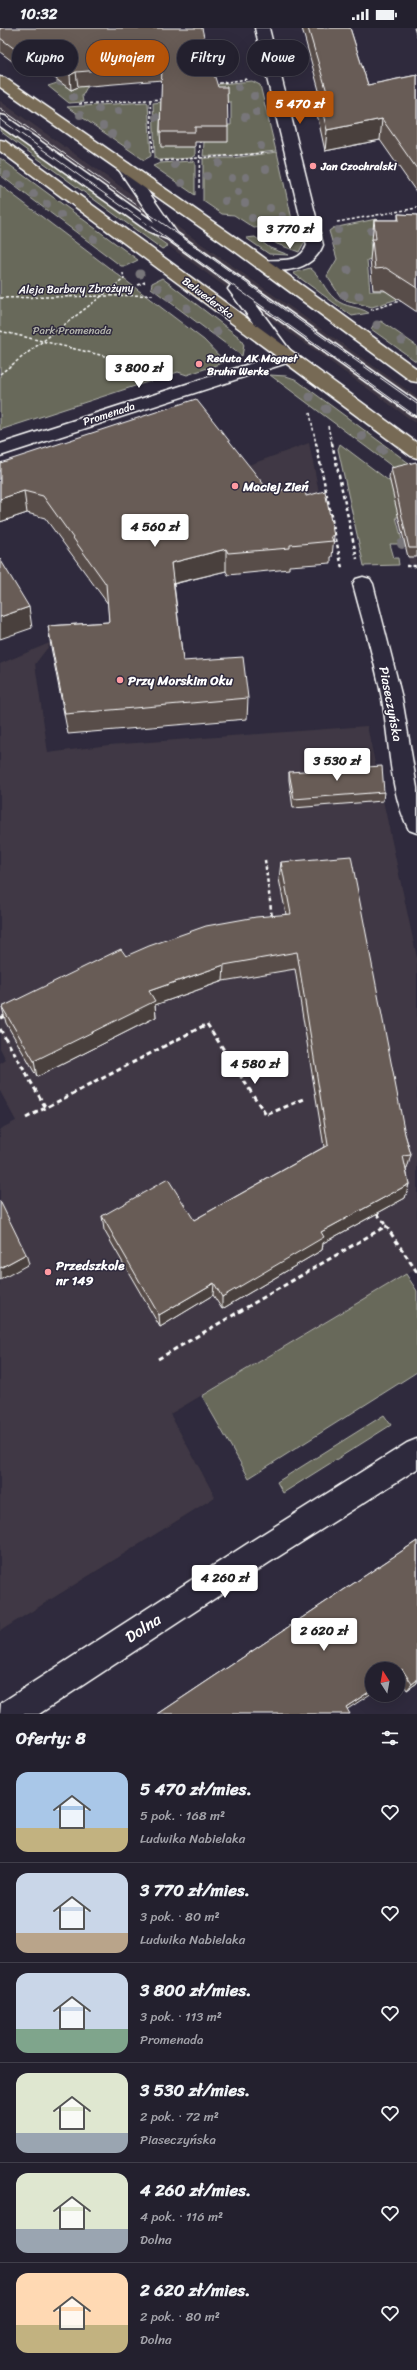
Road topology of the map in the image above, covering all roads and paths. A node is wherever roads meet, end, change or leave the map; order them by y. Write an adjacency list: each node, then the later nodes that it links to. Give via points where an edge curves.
1 (262, 28): 17 (street)
2 (253, 80): 4 (path, via 222,82)
3 (0, 81): 13 (main road)
4 (208, 86)
5 (168, 99): 6 (path)
6 (150, 100): 7 (path); 12 (path, via 153,162)
7 (77, 104)
8 (0, 119): 18 (street, via 153,228)
9 (200, 135): 12 (path)
10 (0, 144): 30 (main road, Belwederska)
11 (266, 153): 12 (path)
12 (200, 158): 14 (path)
13 (124, 167): 18 (street); 20 (main road)
14 (199, 196)
15 (417, 208): 16 (path)
16 (332, 222)
17 (312, 228): 19 (path); 20 (street, via 314,249 304,260 280,266)
18 (172, 236): 22 (street)
19 (263, 236)
20 (262, 265): 33 (main road)
21 (123, 273): 24 (path, via 124,279)
22 (224, 273): 30 (street); 34 (street)
23 (152, 295): 24 (path, Aleja Barbary Zbrożyny)
24 (100, 296): 25 (path, Aleja Barbary Zbrożyny); 29 (path)
25 (0, 298)
26 (404, 300): 27 (path)
27 (371, 310)
28 (0, 331): 29 (path)
29 (43, 342): 31 (path); 32 (path)
30 (287, 357): 37 (street, Promenada); 38 (main road, Belwederska)
31 (165, 371)
32 (0, 373)
33 (417, 377)
34 (417, 410)
35 (310, 413): 41 (path)
36 (328, 426): 42 (path)
37 (0, 450)
38 (417, 452)
39 (406, 566): 40 (path)
40 (417, 566)
41 (342, 568)
42 (362, 584): 43 (street, Piaseczyńska, via 392,698 407,792)
43 (417, 824)
44 (265, 860): 45 (path)
45 (272, 924)
46 (14, 1012): 47 (path)
47 (0, 1018)
48 (0, 1029): 50 (path)
49 (304, 1099): 50 (path, via 266,1116 207,1024)
50 (46, 1108): 51 (path)
51 (26, 1118)
52 (377, 1213): 53 (path)
53 (386, 1226): 54 (path); 55 (path)
54 (417, 1272)
55 (158, 1359)
56 (417, 1453): 57 (street, Dolna)
57 (12, 1714)

